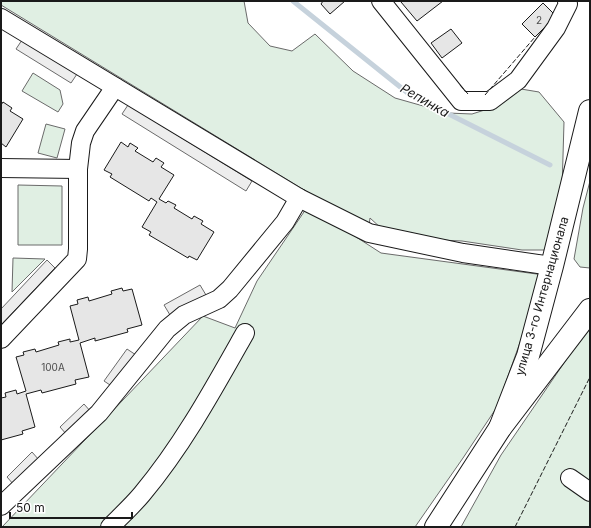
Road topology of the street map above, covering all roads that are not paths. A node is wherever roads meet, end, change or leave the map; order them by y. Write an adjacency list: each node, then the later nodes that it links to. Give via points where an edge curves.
1 (381, 1): 2 (street, via 461,101 490,101 518,80 556,28)
2 (568, 3)
3 (1, 18): 4 (street)
4 (115, 87): 7 (street, via 85,131); 8 (street)
5 (590, 111): 9 (main road, улица 3-го Интернационала)
6 (1, 168): 7 (street)
7 (78, 169): 12 (street, via 77,259)
8 (299, 198): 9 (street, via 369,233 463,253); 16 (street, via 285,222 230,289 219,299 184,315 167,329 99,413)
9 (552, 266): 13 (main road, улица 3-го Интернационала, via 528,356)
10 (590, 310): 13 (main road, улица 3-го Интернационала)
11 (245, 333): 17 (street, via 204,406 172,454 142,494)
12 (1, 339)
13 (500, 428): 18 (main road)
14 (570, 478): 15 (street)
15 (590, 492)
16 (1, 506)
17 (110, 527)
18 (436, 527)

